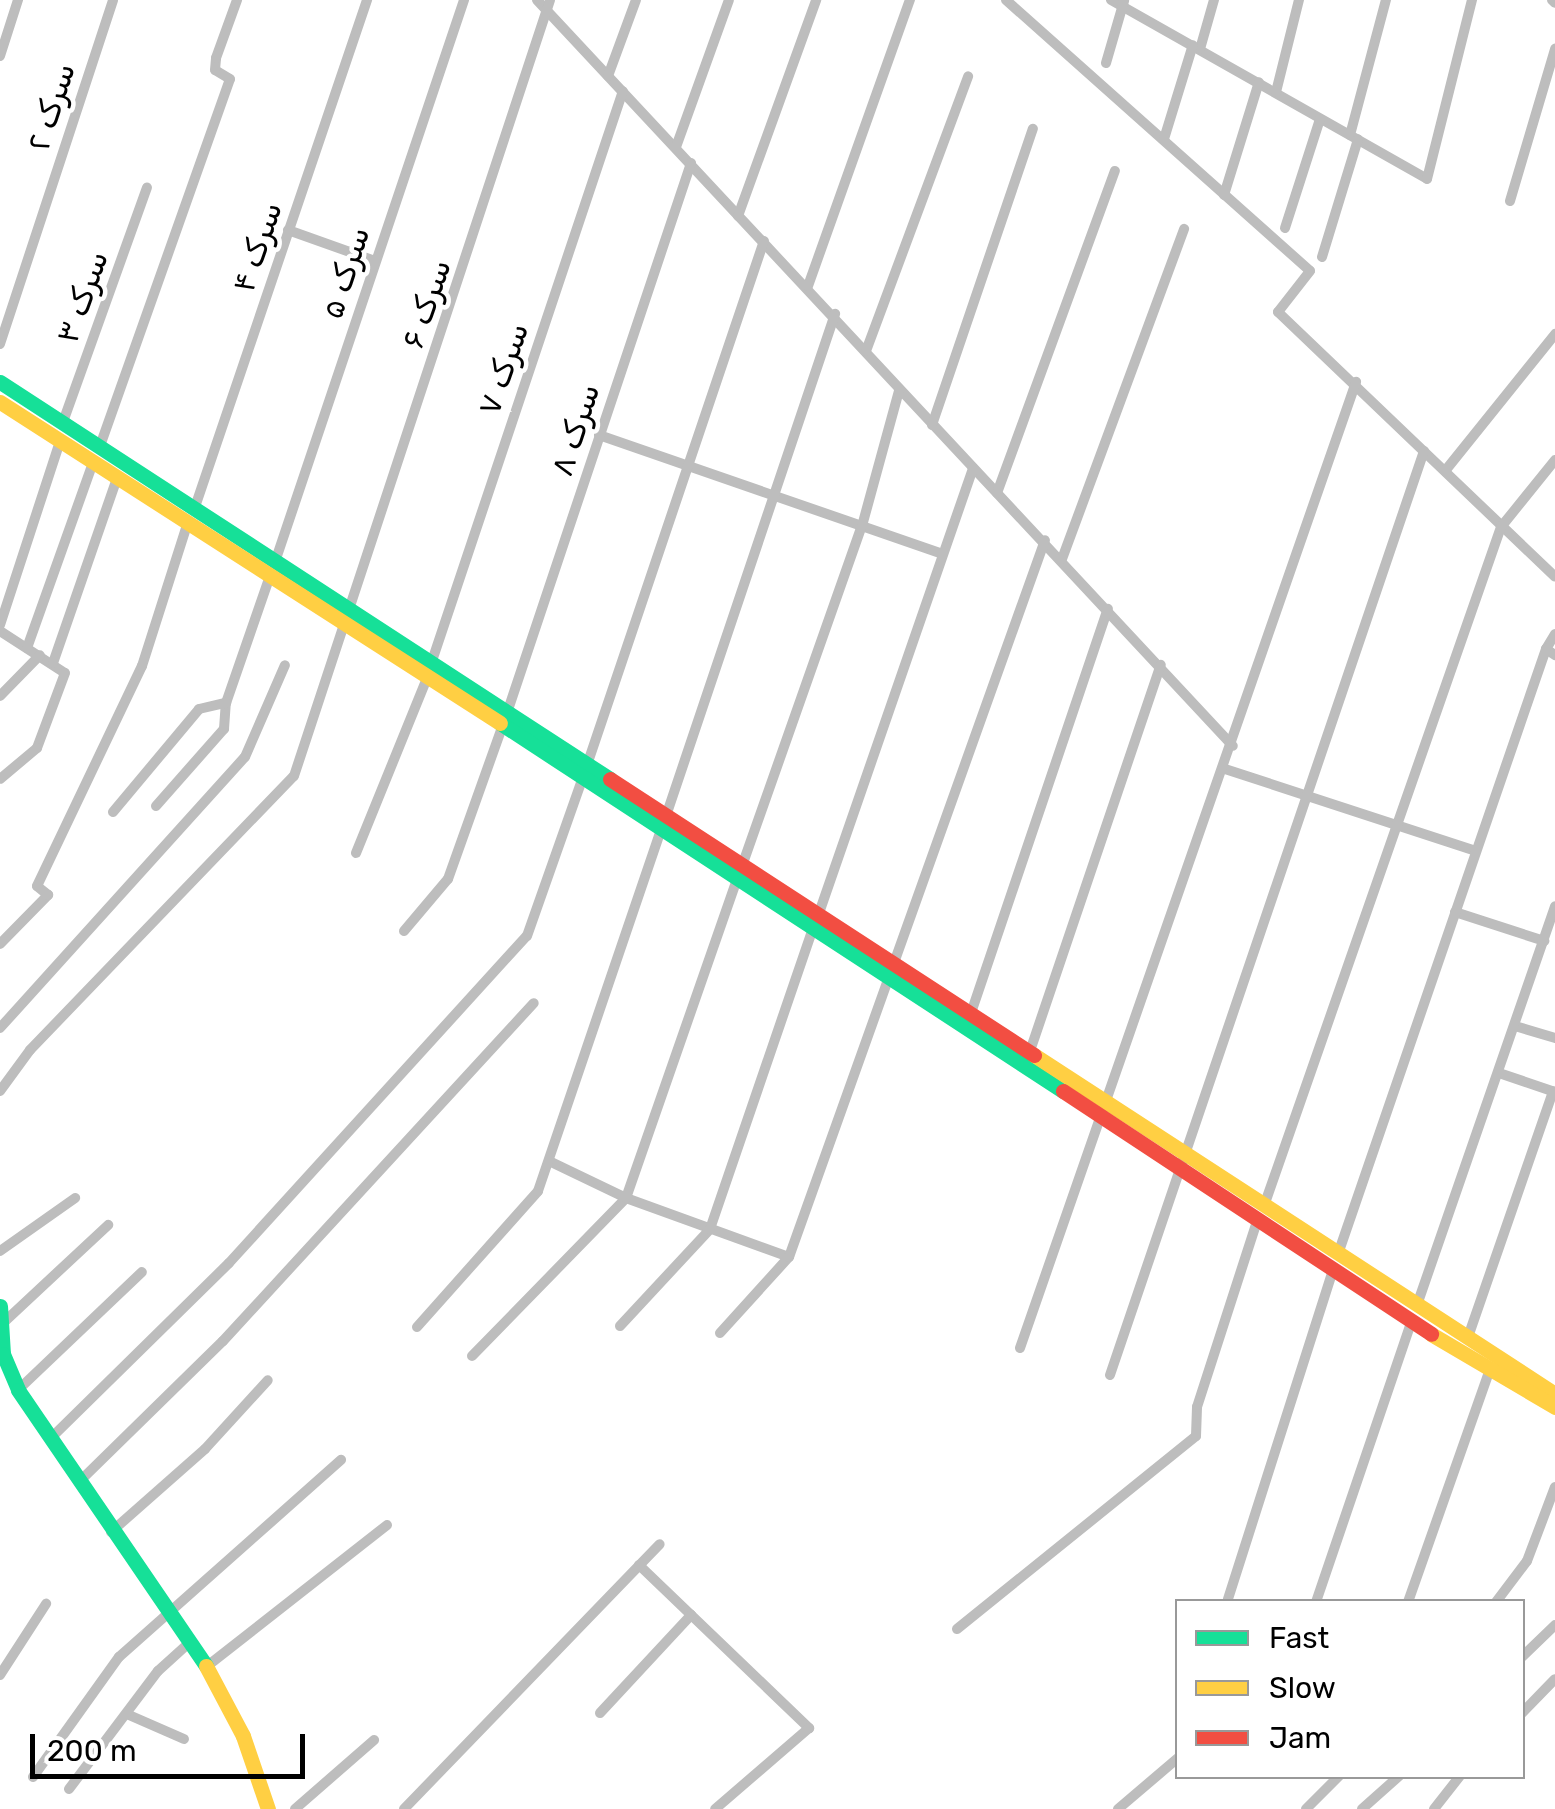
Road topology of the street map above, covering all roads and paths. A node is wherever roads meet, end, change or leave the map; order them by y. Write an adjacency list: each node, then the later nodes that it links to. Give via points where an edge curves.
1 (18, 0): 21 (street)
2 (113, 0): 48 (street, سرک ۲)
3 (236, 0): 58 (street, via 215,70 230,79)
4 (367, 0): 40 (street, سرک ۴)
5 (464, 0): 44 (street, سرک ۵)
6 (537, 0): 18 (street)
7 (636, 0): 23 (street)
8 (730, 0): 32 (street)
9 (816, 0): 38 (street)
10 (910, 0): 45 (street)
11 (1006, 0): 31 (street)
12 (1110, 0): 17 (street)
13 (1214, 0): 19 (street)
14 (1300, 0): 27 (street)
15 (1386, 0): 30 (street)
16 (1472, 0): 30 (street, via 1427,179)
17 (1124, 4): 19 (street); 22 (street)
18 (549, 5): 23 (street); 78 (street, سرک ۶)
19 (1197, 47): 25 (street); 31 (street)
20 (1555, 49): 37 (street)
21 (0, 56)
22 (1106, 62)
23 (608, 76): 26 (street)
24 (968, 76): 49 (street)
25 (1259, 82): 27 (street); 36 (street)
26 (623, 91): 32 (street); 88 (street, سرک ۷)
27 (1276, 92): 28 (street)
28 (1320, 118): 30 (street); 39 (street)
29 (1033, 129): 55 (street)
30 (1354, 137): 43 (street)
31 (1164, 138): 36 (street)
32 (676, 147): 33 (street)
33 (690, 163): 38 (street); 56 (street, سرک ۸)
34 (1115, 171): 66 (street)
35 (147, 188): 54 (street, سرک ۳)
36 (1224, 195): 51 (street, via 1310,271 1278,312)
37 (1510, 201)
38 (738, 216): 42 (street)
39 (1285, 228)
40 (288, 230): 44 (street); 68 (street, سرک ۴)
41 (1184, 230): 73 (street)
42 (764, 241): 45 (street); 62 (street)
43 (1322, 258)
44 (375, 261): 74 (street, سرک ۵)
45 (808, 286): 46 (street)
46 (835, 314): 49 (street); 67 (street)
47 (1555, 334): 64 (street)
48 (0, 344)
49 (866, 350): 52 (street)
50 (0, 382): 54 (street)
51 (1356, 382): 59 (street); 92 (street)
52 (899, 390): 55 (street); 69 (street)
53 (0, 402): 57 (street)
54 (63, 422): 58 (street)
55 (932, 425): 63 (street)
56 (600, 435): 62 (street); 91 (street, سرک ۸)
57 (60, 442): 61 (street); 79 (street)
58 (100, 446): 68 (street)
59 (1424, 452): 64 (street); 96 (street)
60 (1555, 460): 70 (street)
61 (93, 462): 65 (street); 82 (street)
62 (690, 466): 67 (street); 94 (street)
63 (973, 468): 66 (street); 72 (street)
64 (1445, 471): 70 (street)
65 (117, 478): 68 (street); 85 (street)
66 (998, 492): 71 (street)
67 (776, 496): 69 (street); 99 (street)
68 (191, 517): 74 (street); 76 (street); 109 (street, سرک ۴, via 142,666 37,886 48,895)
69 (862, 526): 72 (street); 103 (street)
70 (1500, 527): 75 (street); 100 (street)
71 (1044, 540): 73 (street); 110 (street)
72 (942, 554): 106 (street)
73 (1062, 559): 77 (street)
74 (275, 562): 78 (street)
75 (1555, 578)
76 (269, 579): 80 (street); 90 (street)
77 (1108, 609): 87 (street); 112 (street)
78 (352, 613): 80 (street, سرک ۶); 88 (street)
79 (0, 628): 82 (street)
80 (346, 630): 88 (street); 118 (street, سرک ۶, via 294,776 30,1050)
81 (1555, 634): 83 (street)
82 (27, 648): 84 (street)
83 (1550, 652): 101 (street)
84 (40, 655): 85 (street); 89 (street)
85 (53, 663): 95 (street, via 65,673 42,738 27,761)
86 (285, 665): 114 (street, via 244,757)
87 (1161, 665): 92 (street); 116 (street)
88 (429, 671): 91 (street); 102 (street, سرک ۷)
89 (0, 696)
90 (226, 703): 97 (street, via 224,729); 98 (street, via 199,709)
91 (504, 720): 94 (street); 107 (street, سرک ۸, via 448,880)
92 (1233, 746): 93 (street)
93 (1225, 768): 96 (street); 120 (street)
94 (585, 771): 99 (street); 147 (street, via 527,936 230,1264)
95 (0, 779)
96 (1306, 795): 100 (street); 122 (street)
97 (156, 806)
98 (113, 812)
99 (664, 822): 103 (street); 121 (street)
100 (1398, 824): 101 (street); 125 (street)
101 (1476, 851): 105 (street)
102 (356, 853)
103 (740, 872): 106 (street); 124 (street)
104 (1555, 906): 108 (street)
105 (1455, 912): 108 (street); 130 (street)
106 (816, 922): 110 (street); 127 (street)
107 (404, 931)
108 (1544, 941): 113 (street)
109 (0, 944)
110 (894, 973): 112 (street); 129 (street)
111 (534, 1002): 149 (street, via 223,1341)
112 (968, 1022): 116 (street)
113 (1515, 1026): 115 (street); 117 (street)
114 (0, 1028)
115 (1555, 1038)
116 (1027, 1061): 120 (street)
117 (1500, 1073): 119 (street); 133 (street)
118 (0, 1091)
119 (1554, 1092): 138 (street)
120 (1102, 1110): 122 (street); 139 (street)
121 (549, 1161): 124 (street); 136 (street, via 538,1191)
122 (1183, 1162): 125 (street); 142 (street)
123 (75, 1198): 128 (street)
124 (626, 1198): 127 (street); 140 (street)
125 (1261, 1214): 130 (street); 163 (street, via 1197,1407 1196,1436)
126 (108, 1225): 134 (street)
127 (710, 1229): 129 (street); 135 (street)
128 (0, 1251)
129 (789, 1257): 137 (street)
130 (1336, 1261): 133 (street); 155 (street)
131 (142, 1272): 144 (street)
132 (0, 1306): 134 (street)
133 (1415, 1313): 138 (street); 141 (street); 156 (street)
134 (3, 1323): 144 (street, via 2,1354)
135 (620, 1326)
136 (417, 1327)
137 (720, 1333)
138 (1468, 1337): 145 (street)
139 (1020, 1348)
140 (472, 1356)
141 (1489, 1372): 146 (street); 157 (street)
142 (1110, 1375)
143 (268, 1380): 152 (street, via 205,1449)
144 (18, 1390): 147 (street)
145 (1555, 1394)
146 (1555, 1407)
147 (52, 1436): 149 (street)
148 (340, 1460): 161 (street)
149 (82, 1479): 152 (street)
150 (1555, 1488): 158 (street, via 1528,1561)
151 (387, 1524): 166 (street)
152 (110, 1532): 161 (street)
153 (660, 1544): 154 (street)
154 (639, 1565): 160 (street); 182 (street)
155 (1228, 1599)
156 (1317, 1599)
157 (1409, 1599)
158 (1498, 1599)
159 (46, 1604): 167 (street)
160 (691, 1615): 170 (street); 183 (street, via 808,1728)
161 (168, 1616): 164 (street); 175 (street, via 119,1657)
162 (1555, 1625): 165 (street)
163 (958, 1629)
164 (190, 1642): 166 (street); 171 (street, via 158,1671)
165 (1525, 1654)
166 (206, 1667): 180 (street, via 243,1736)
167 (0, 1675)
168 (1555, 1679): 169 (street)
169 (1525, 1710)
170 (600, 1713)
171 (129, 1715): 172 (street); 179 (street)
172 (184, 1739)
173 (374, 1740): 181 (street)
174 (1175, 1761): 184 (street)
175 (33, 1777)
176 (1336, 1779): 185 (street)
177 (1396, 1779): 186 (street)
178 (1458, 1779): 187 (street)
179 (69, 1789)
180 (268, 1809)
181 (295, 1809)
182 (404, 1809)
183 (715, 1809)
184 (1118, 1809)
185 (1306, 1809)
186 (1362, 1809)
187 (1434, 1809)

